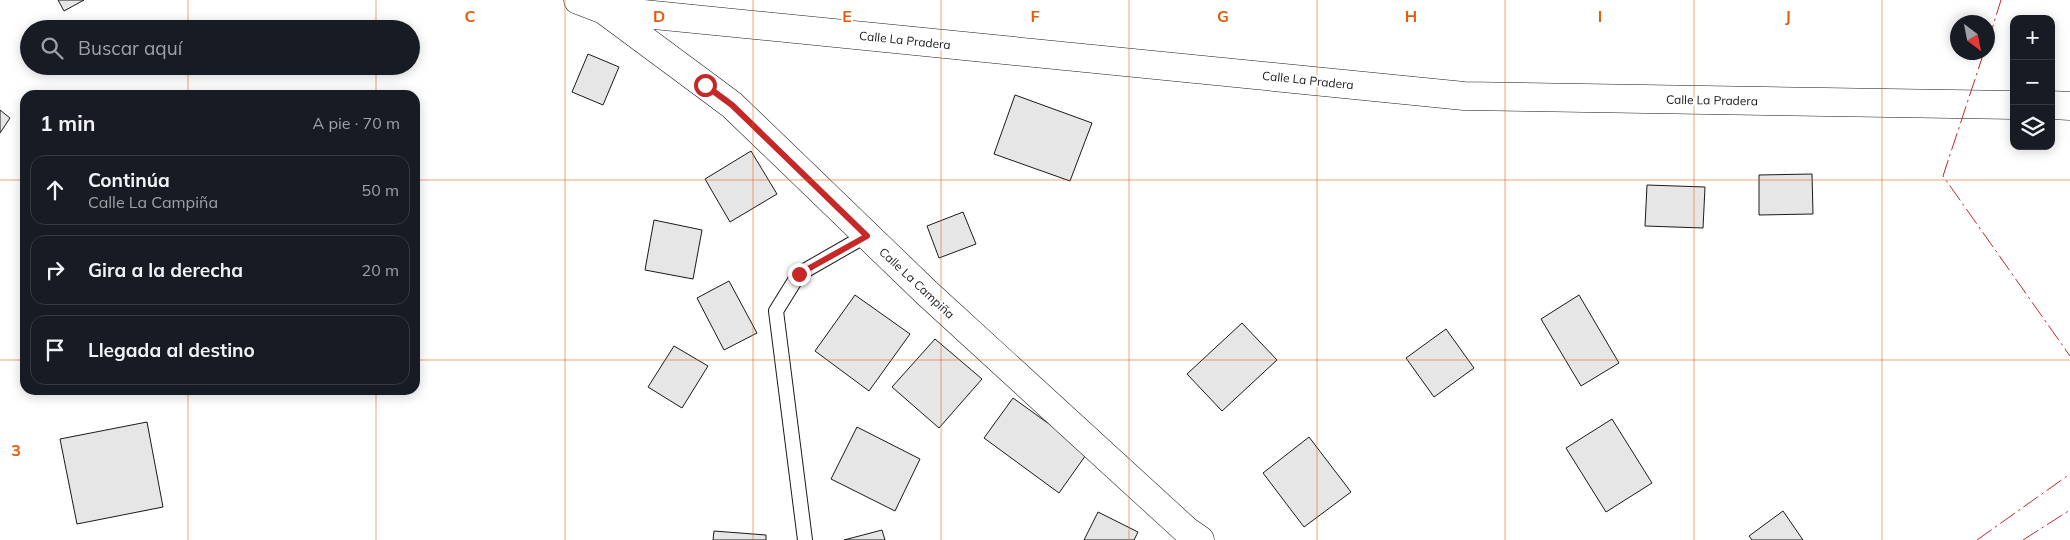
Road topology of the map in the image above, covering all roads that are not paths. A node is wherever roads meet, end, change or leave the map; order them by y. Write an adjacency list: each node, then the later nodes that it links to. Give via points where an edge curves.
1 (578, 0): 2 (street, Calle La Campiña)
2 (604, 10): 3 (street, Calle La Pradera, via 1464,96); 6 (street, Calle La Campiña, via 732,105)
3 (2010, 105)
4 (2055, 105): 5 (street)
5 (2070, 106)
6 (867, 236): 7 (street, Calle La Campiña); 8 (lane, via 799,274 776,311)
7 (1189, 537)
8 (805, 540)

